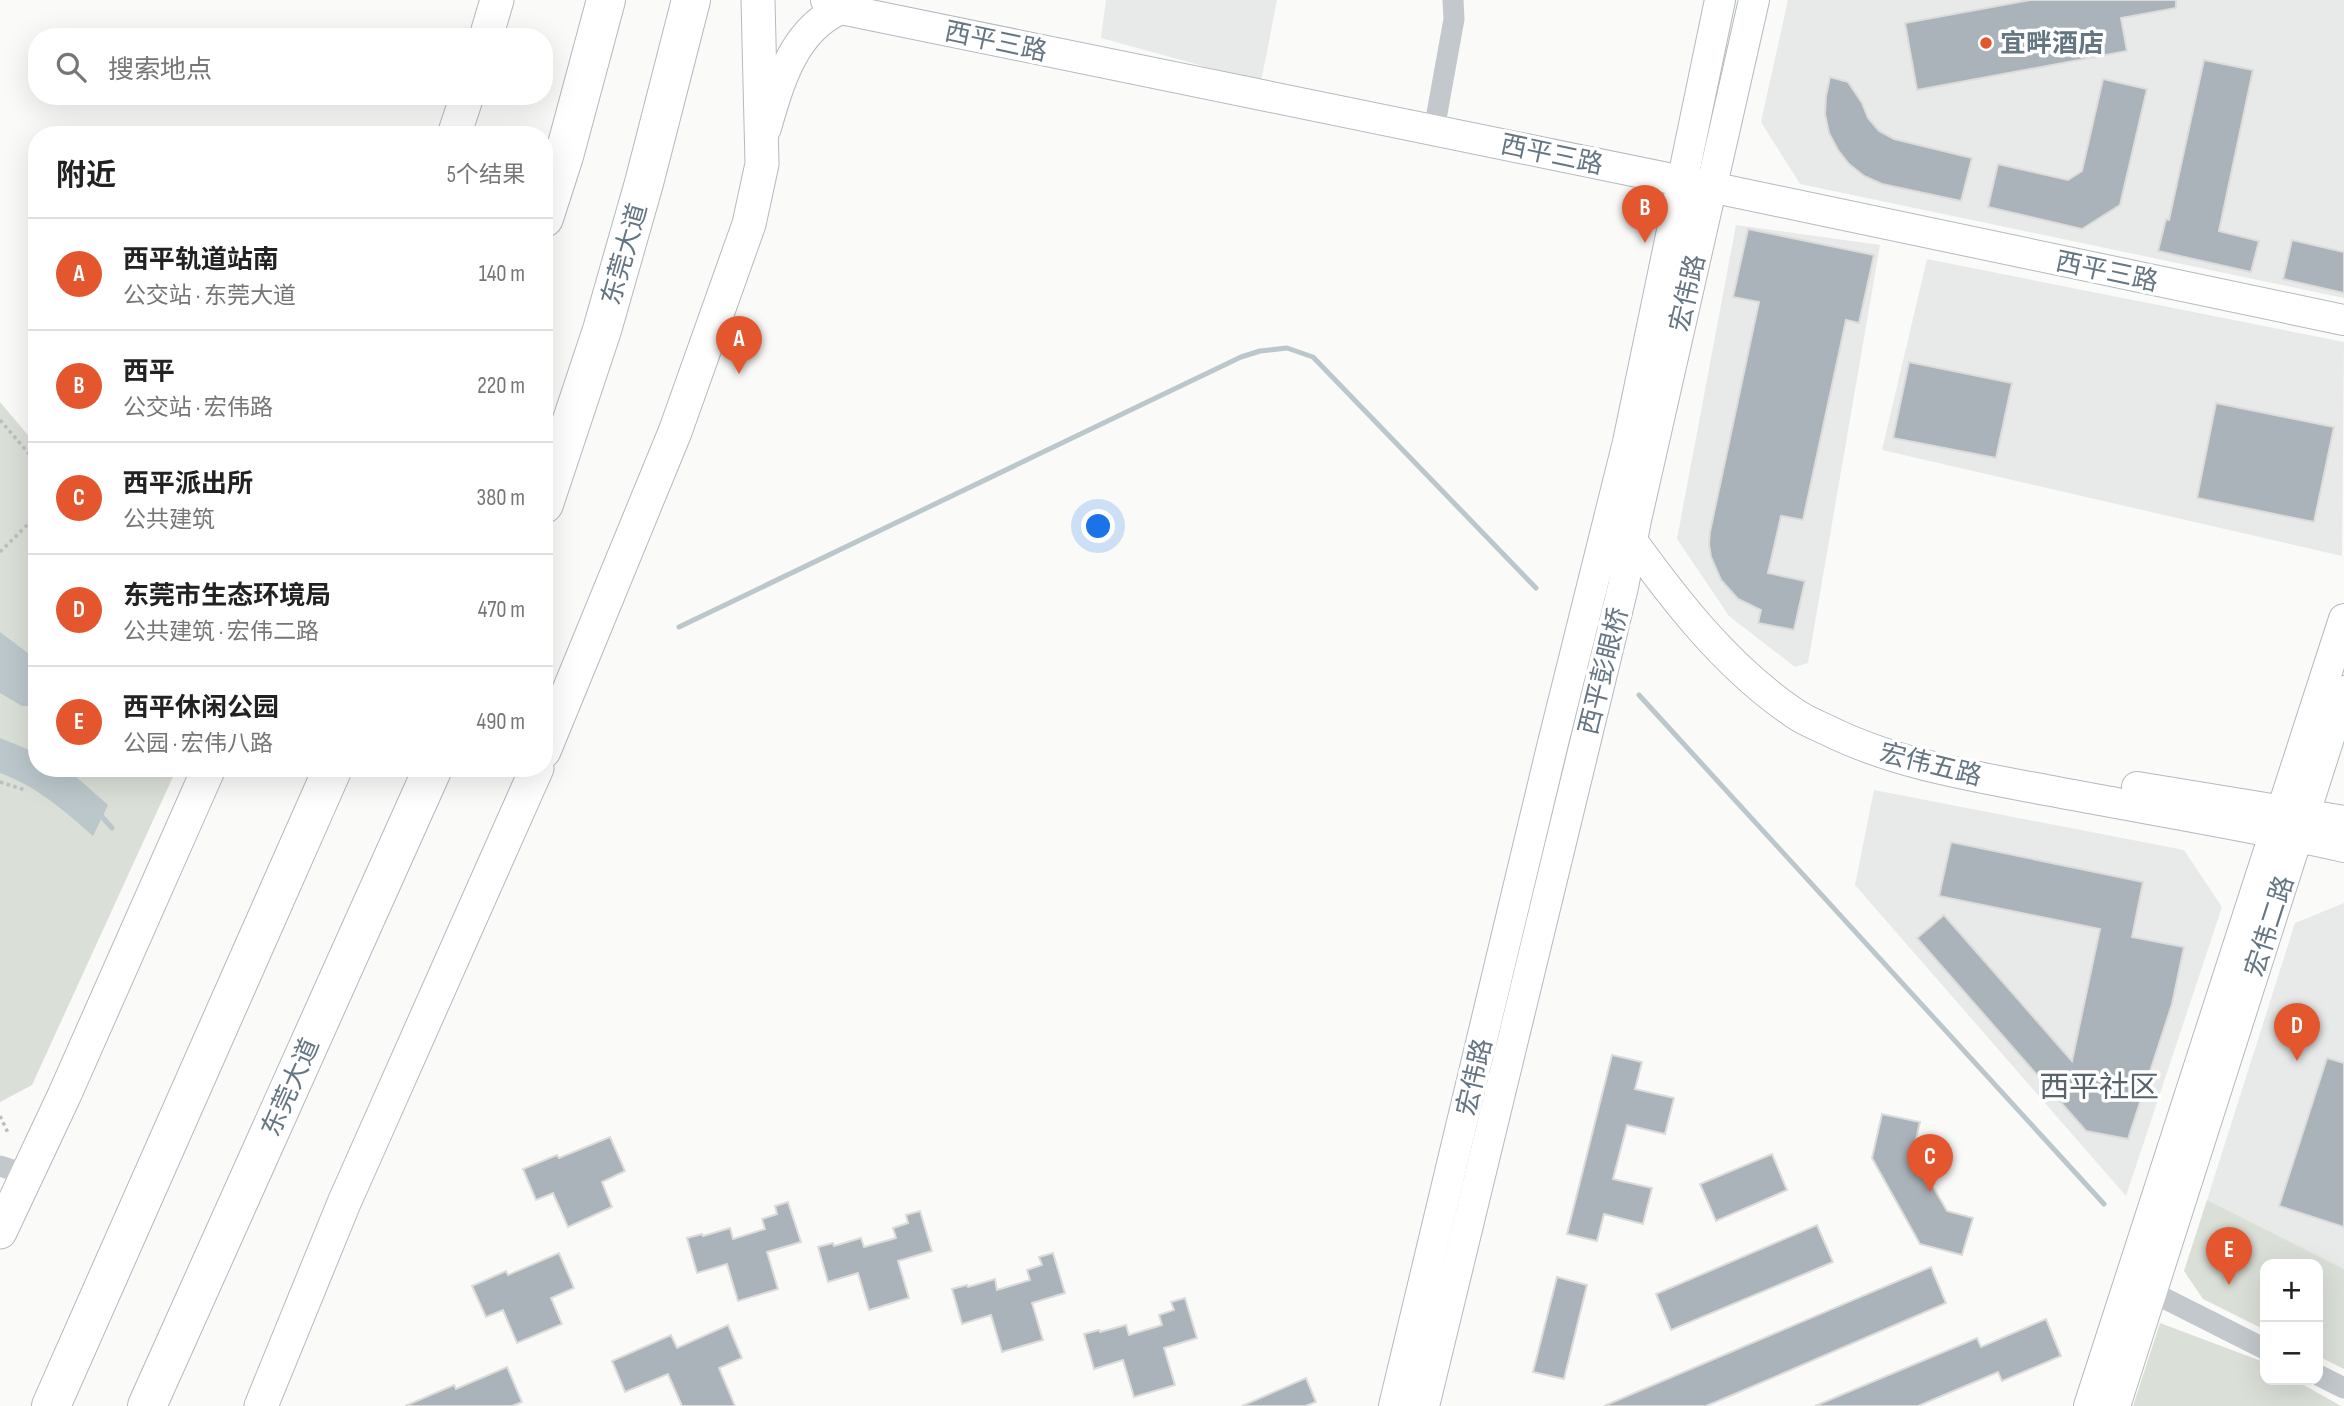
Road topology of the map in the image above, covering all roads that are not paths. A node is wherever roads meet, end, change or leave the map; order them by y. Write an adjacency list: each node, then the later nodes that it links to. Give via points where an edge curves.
1 (498, 0): 9 (main road)
2 (606, 0): 16 (highway)
3 (691, 0): 18 (highway, 东莞大道, via 603,330)
4 (758, 0): 13 (main road)
5 (1453, 0): 12 (street, via 1454,19)
6 (1720, 0): 14 (street, 宏伟路)
7 (1754, 0): 15 (street, 宏伟路)
8 (834, 4): 12 (street, 西平三路); 13 (street, via 798,44 777,88)
9 (489, 28)
10 (464, 105): 11 (main road)
11 (457, 126)
12 (1434, 130): 14 (street, 西平三路)
13 (761, 145): 24 (main road, via 762,164 749,224 675,432)
14 (1682, 181): 15 (street, 西平三路); 19 (street, 宏伟路, via 1628,442)
15 (1711, 188): 17 (street, 西平三路); 19 (street, 宏伟路)
16 (553, 190)
17 (2344, 320)
18 (553, 477)
19 (1623, 516): 20 (street, 宏伟路); 21 (street, 宏伟路); 32 (street, 宏伟五路, via 1686,612 1756,685 1796,715 1852,743 1993,780)
20 (1594, 580): 25 (street, 西平彭眼桥)
21 (1623, 587): 26 (street, 西平彭眼桥)
22 (2344, 619): 32 (street)
23 (2344, 691): 32 (street)
24 (553, 729)
25 (1552, 747): 43 (street, 宏伟路)
26 (1582, 754): 44 (street, 宏伟路)
27 (205, 777): 34 (main road)
28 (329, 777): 40 (highway)
29 (428, 777): 41 (highway, 东莞大道)
30 (533, 777): 42 (main road, via 344,1203)
31 (2344, 821): 32 (street, 宏伟五路)
32 (2289, 823): 33 (street, 宏伟五路); 36 (street)
33 (2344, 847)
34 (13, 1171): 35 (main road)
35 (0, 1232)
36 (2140, 1286): 37 (street); 45 (street); 46 (street)
37 (2260, 1346)
38 (2323, 1378): 39 (street)
39 (2344, 1388)
40 (51, 1406)
41 (147, 1406)
42 (261, 1406)
43 (1394, 1406)
44 (1424, 1406)
45 (2089, 1406)
46 (2115, 1406)

